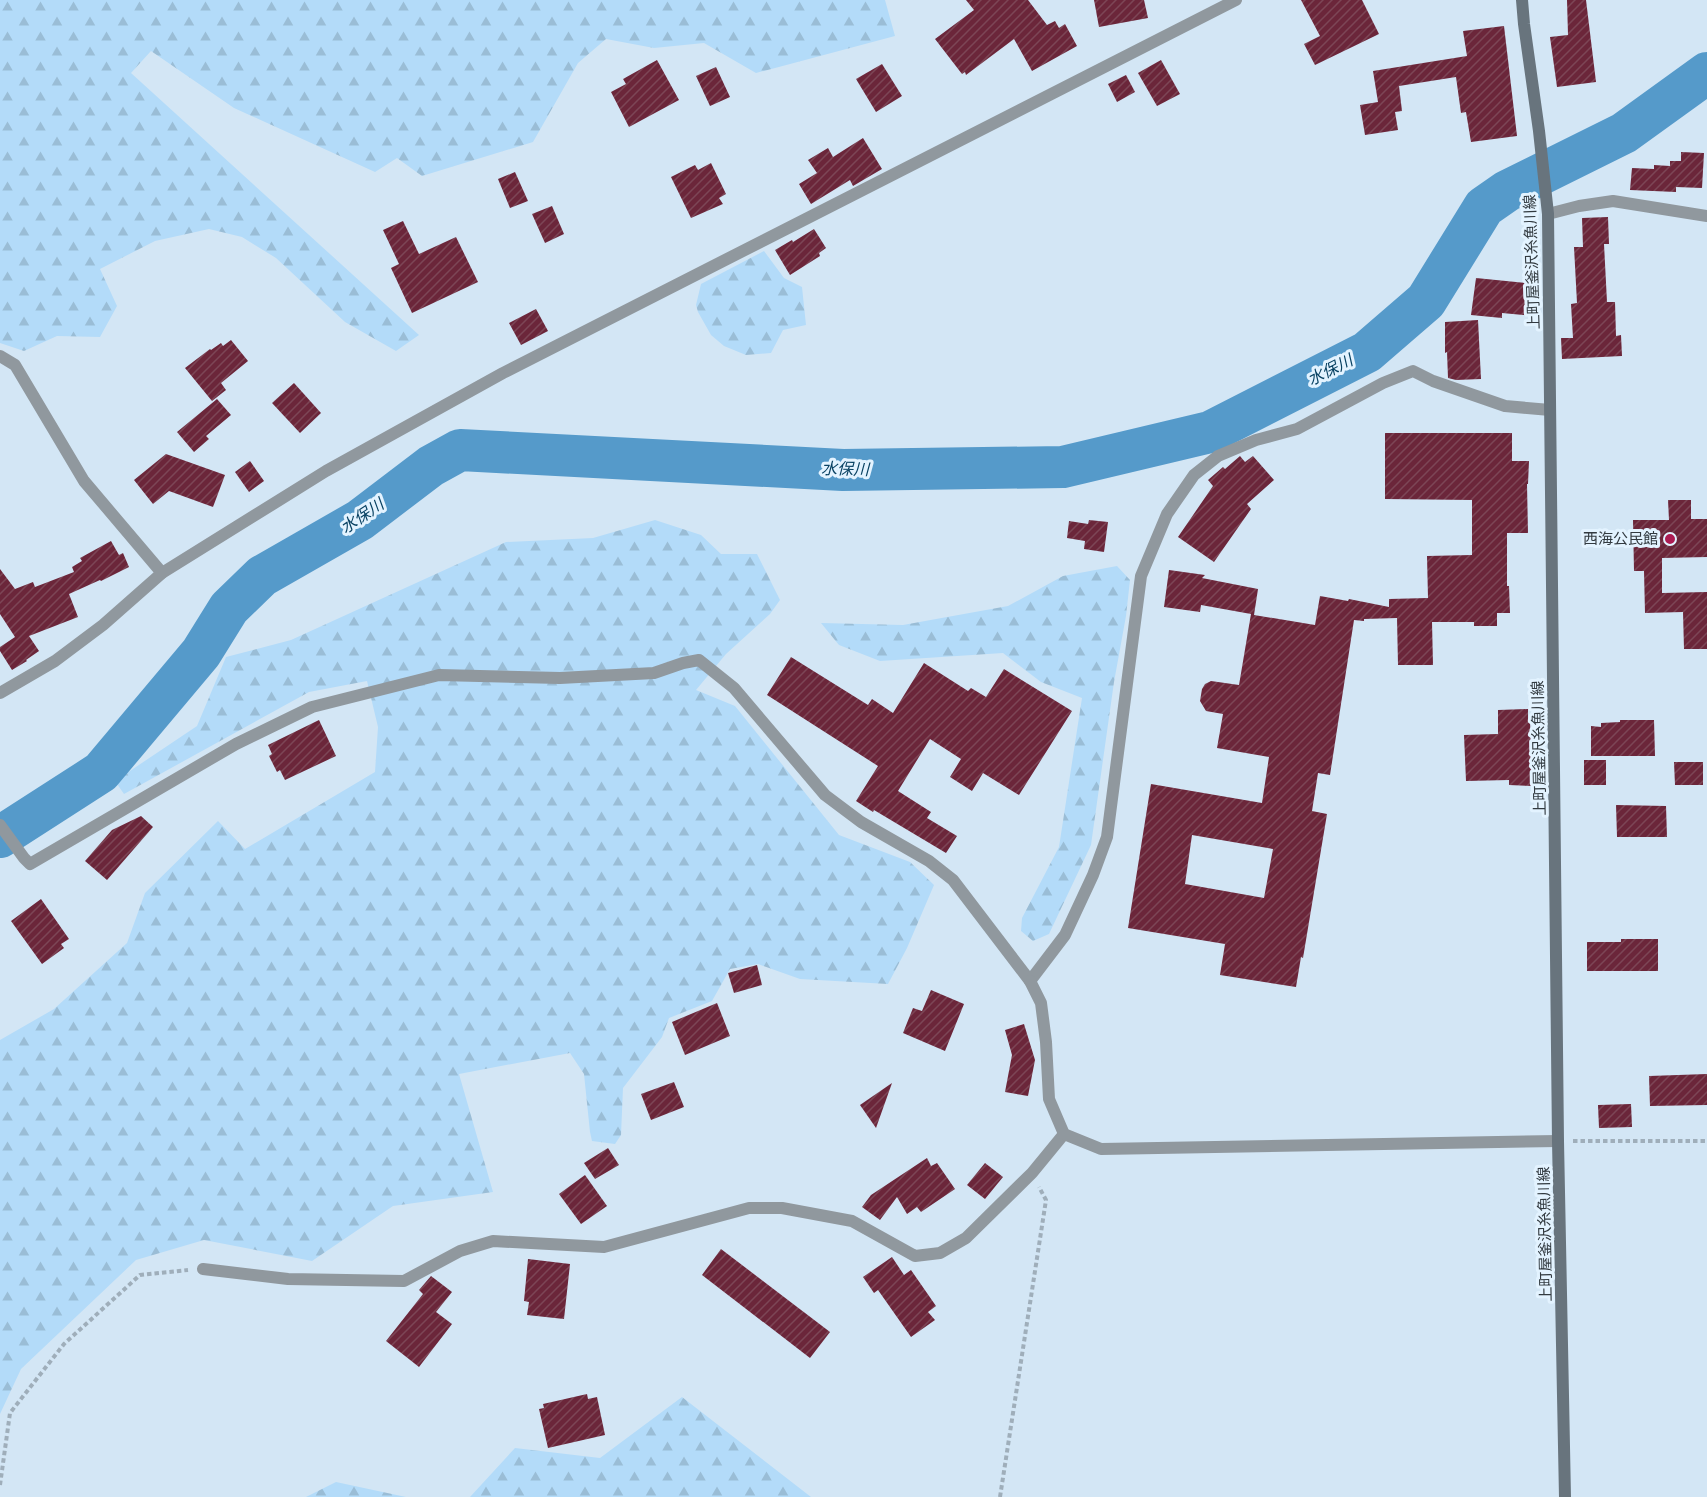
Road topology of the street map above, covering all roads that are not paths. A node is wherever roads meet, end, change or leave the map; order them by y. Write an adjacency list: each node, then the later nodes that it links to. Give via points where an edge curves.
1 (1236, 0): 7 (street, via 503,373 326,471)
2 (1522, 0): 3 (main road, 上町屋釜沢糸魚川線)
3 (1547, 210): 4 (street, via 1613,201); 6 (main road, 上町屋釜沢糸魚川線)
4 (1707, 216)
5 (0, 356): 7 (street, via 15,365 84,481)
6 (1550, 410): 10 (street, via 1505,406 1413,371 1297,429 1218,456 1194,475 1167,514 1141,576 1107,837 1065,935); 12 (main road, 上町屋釜沢糸魚川線)
7 (162, 573): 8 (street, via 55,661)
8 (0, 693)
9 (0, 825): 10 (street, via 30,864 236,744 312,707 439,675 560,678 654,673 699,660 734,688 825,795 953,880)
10 (1030, 981): 11 (street, via 1041,1003 1049,1099)
11 (1064, 1134): 12 (street, via 1101,1149); 13 (street, via 1032,1173 966,1238 940,1253 915,1256 852,1221 782,1208 749,1208 604,1247 494,1241 460,1251 404,1281 288,1279)
12 (1558, 1141): 14 (main road, 上町屋釜沢糸魚川線)
13 (203, 1269)
14 (1565, 1497)

